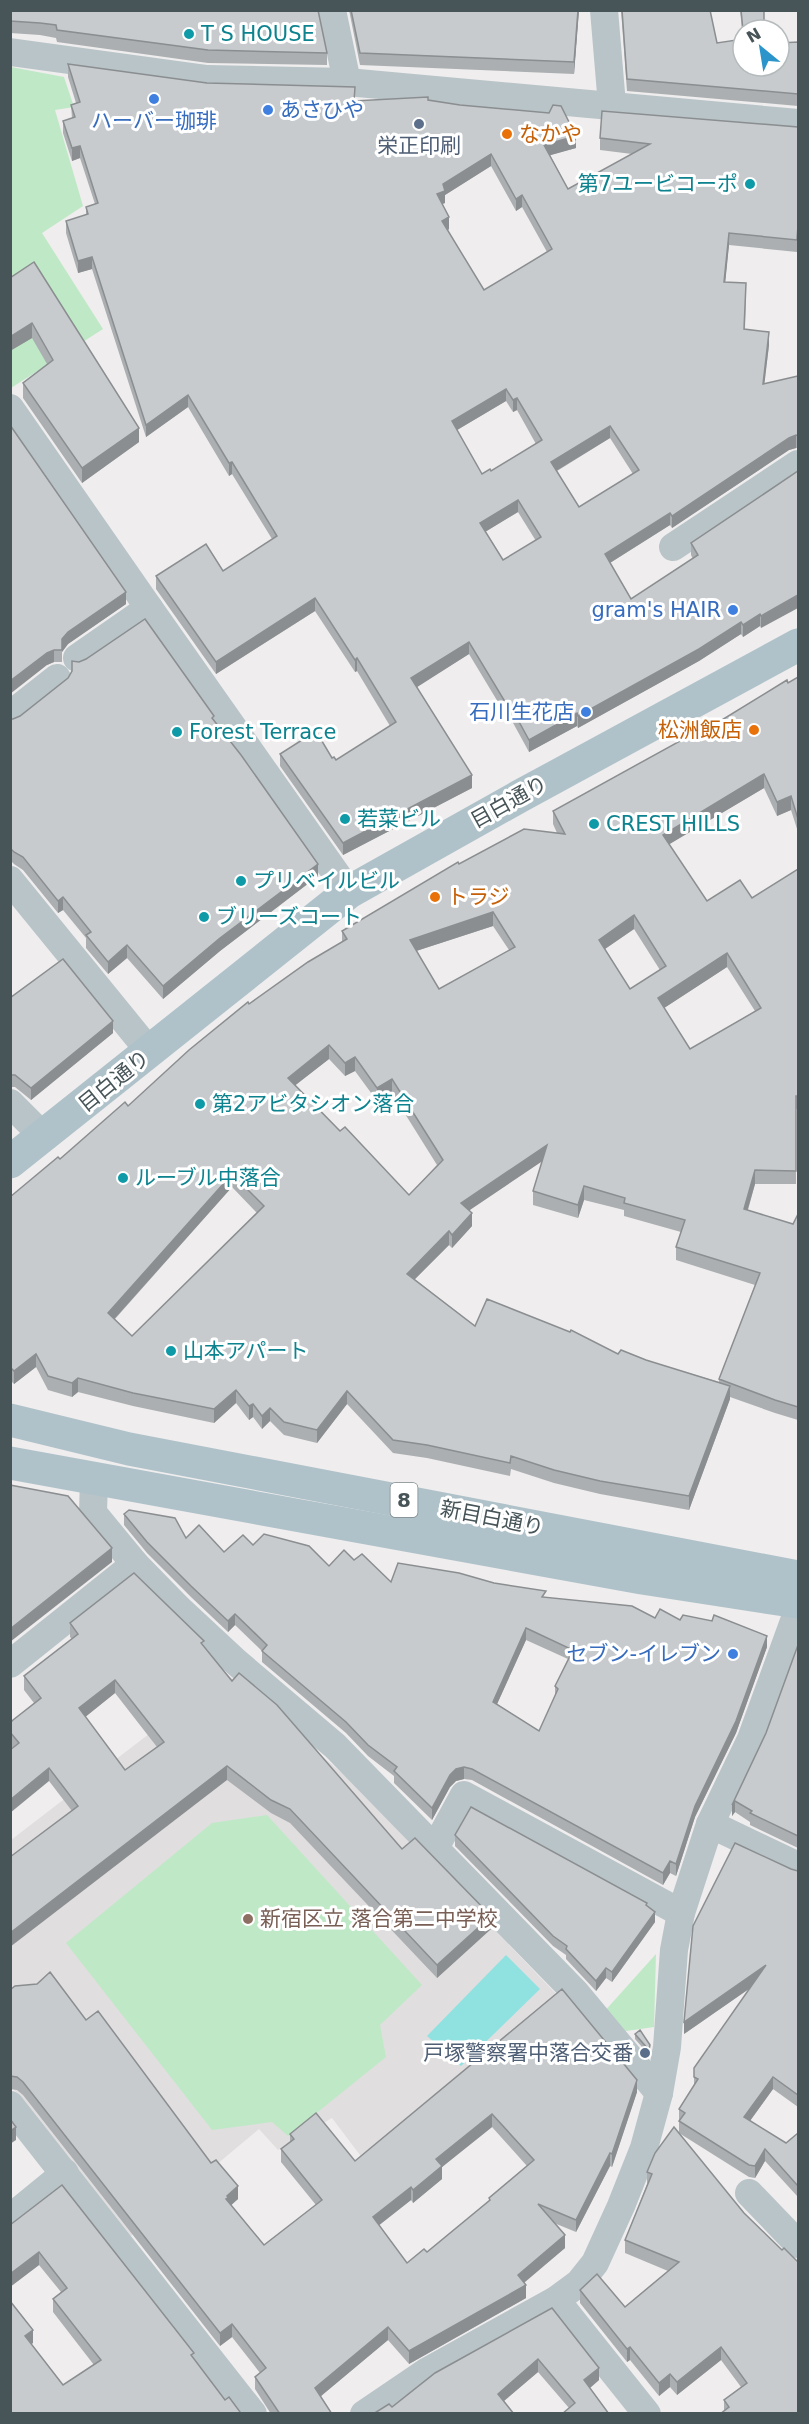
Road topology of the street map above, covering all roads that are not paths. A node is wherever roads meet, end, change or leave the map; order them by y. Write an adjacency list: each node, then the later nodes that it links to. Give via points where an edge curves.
1 (332, 10): 4 (street)
2 (604, 10): 5 (street)
3 (10, 52): 4 (street, via 207,79)
4 (347, 82): 5 (street)
5 (612, 105): 6 (street)
6 (798, 123)
7 (10, 408): 10 (street)
8 (798, 464): 9 (street)
9 (672, 547)
10 (148, 609): 12 (street); 16 (street)
11 (798, 645): 16 (main road, 目白通り)
12 (77, 658)
13 (57, 678): 14 (street)
14 (10, 716)
15 (10, 880): 17 (street)
16 (349, 892): 17 (main road, 目白通り)
17 (150, 1052): 19 (main road, 目白通り)
18 (10, 1103): 19 (street)
19 (44, 1137): 20 (main road, 目白通り)
20 (10, 1162)
21 (10, 1420): 25 (main road, 新目白通り / 8, via 129,1449)
22 (10, 1463): 23 (main road, 新目白通り / 8)
23 (93, 1478): 24 (street, via 93,1513); 26 (main road, 新目白通り / 8, via 642,1578)
24 (135, 1564): 28 (street); 30 (street, via 236,1662 335,1746)
25 (798, 1577)
26 (798, 1602)
27 (798, 1610): 29 (street, via 751,1740)
28 (10, 1664)
29 (710, 1824): 31 (street); 32 (street)
30 (435, 1848): 32 (street, via 464,1795); 33 (street, via 575,1992)
31 (798, 1866)
32 (681, 1913): 33 (street)
33 (659, 2093): 39 (street, via 644,2148 595,2263 579,2283)
34 (10, 2105): 35 (street)
35 (65, 2173): 37 (street); 41 (street)
36 (749, 2193): 38 (street)
37 (10, 2218)
38 (798, 2244)
39 (556, 2300): 40 (street, via 426,2372); 43 (street)
40 (396, 2404): 42 (street)
41 (253, 2414)
42 (364, 2414)
43 (647, 2414)

